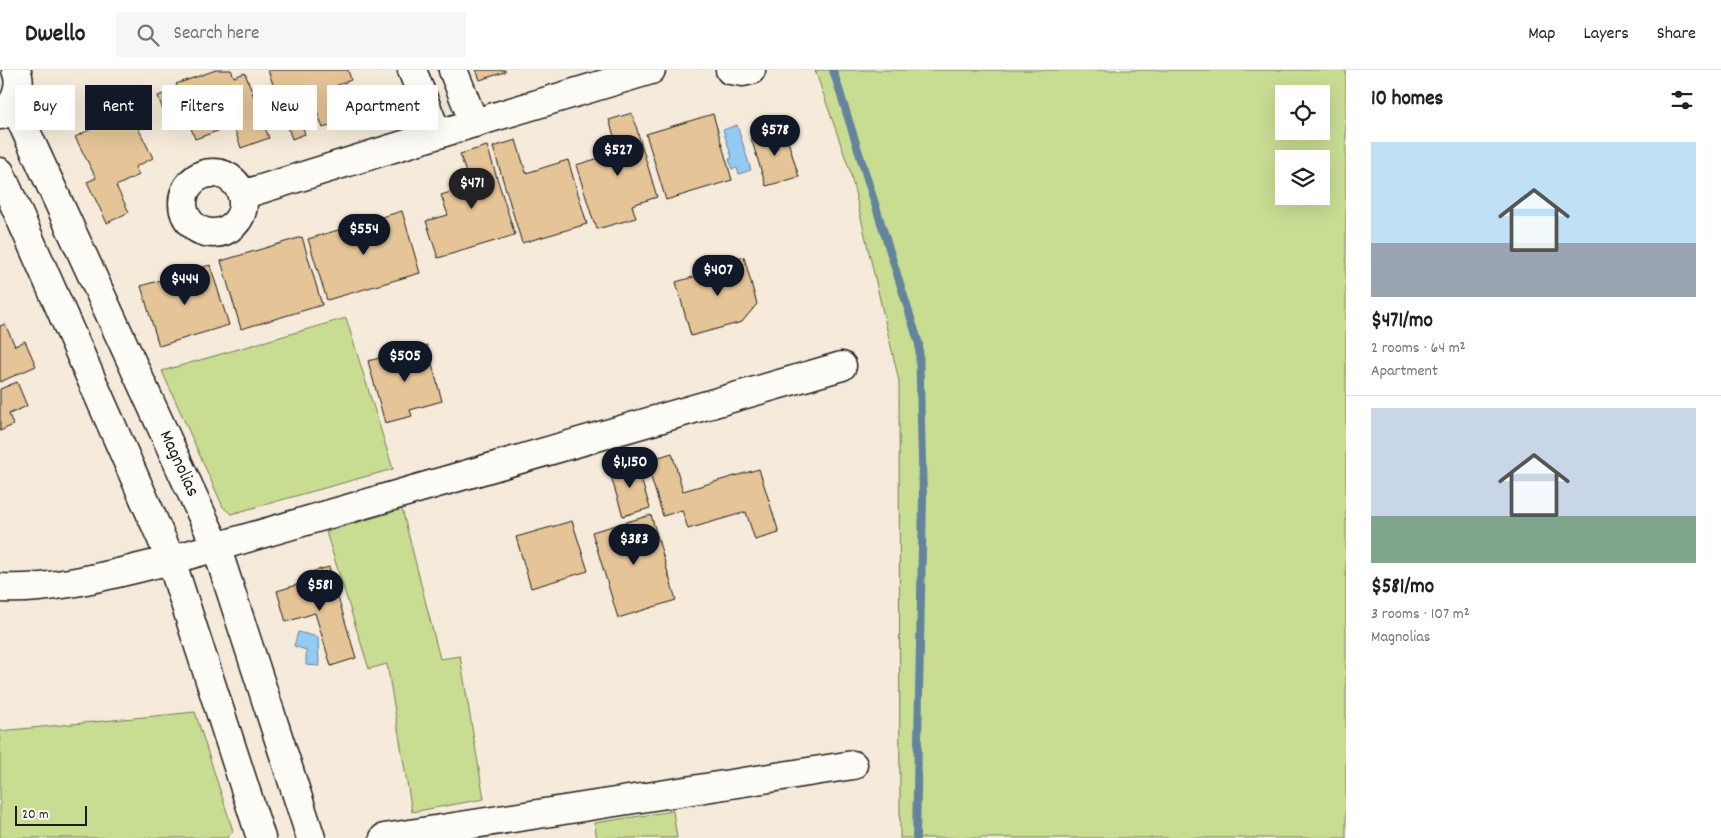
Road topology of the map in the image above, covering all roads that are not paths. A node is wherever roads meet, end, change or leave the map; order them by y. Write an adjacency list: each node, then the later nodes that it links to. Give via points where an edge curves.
1 (16, 70): 7 (street, via 18,89)
2 (412, 70): 9 (street)
3 (453, 70): 8 (street)
4 (651, 70): 8 (street)
5 (730, 70): 6 (street)
6 (751, 70)
7 (7, 109): 13 (street, Magnolias)
8 (474, 123): 9 (street)
9 (438, 134): 11 (street)
10 (0, 172): 14 (street)
11 (242, 196)
12 (842, 366): 13 (street)
13 (216, 546): 14 (street); 18 (street, Magnolias)
14 (171, 560): 15 (street, via 97,578 22,589); 17 (street)
15 (0, 588)
16 (853, 765): 19 (street)
17 (261, 838)
18 (311, 838)
19 (384, 838)

